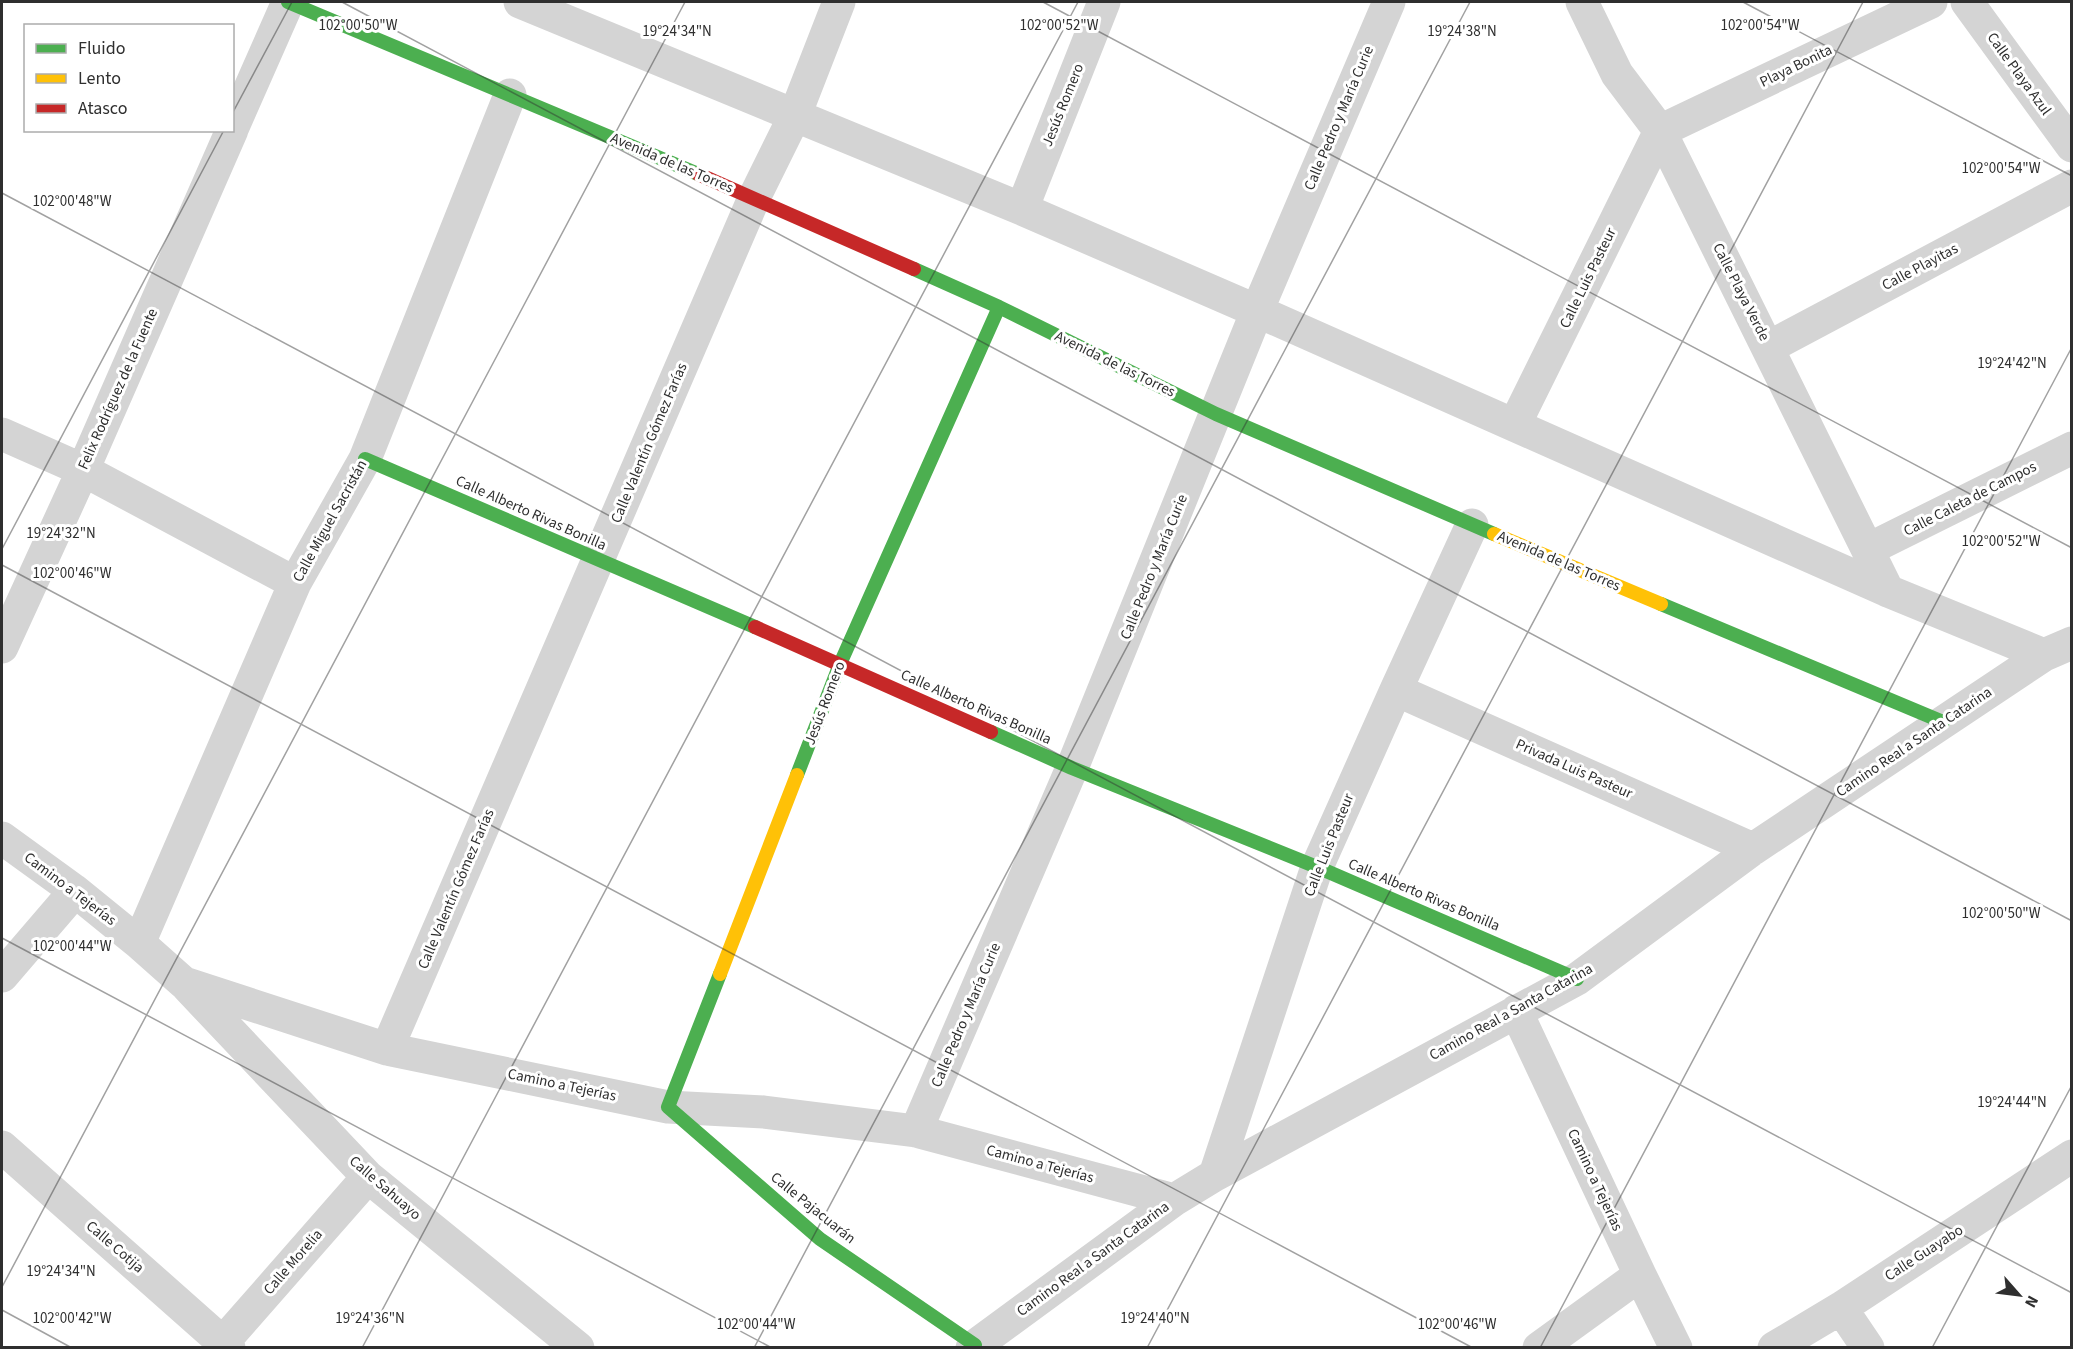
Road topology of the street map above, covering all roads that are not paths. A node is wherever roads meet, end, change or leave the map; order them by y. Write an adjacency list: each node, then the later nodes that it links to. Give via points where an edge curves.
1 (288, 2): 10 (street, Avenida de las Torres); 12 (street, Felix Rodríguez de la Fuente)
2 (520, 2): 9 (street)
3 (839, 2): 11 (street, Calle Valentín Gómez Farías)
4 (1104, 2): 18 (street, Jesús Romero)
5 (1389, 2): 20 (street, Calle Pedro y María Curie)
6 (1582, 2): 13 (street, Calle Playa Verde, via 1617,74)
7 (1931, 2): 13 (street, Playa Bonita)
8 (1967, 2): 15 (street, Calle Playa Azul)
9 (554, 9): 11 (street)
10 (510, 95): 17 (street, Avenida de las Torres); 26 (street, Calle Miguel Sacristán)
11 (795, 115): 17 (street, Calle Valentín Gómez Farías); 18 (street)
12 (234, 125)
13 (1660, 131): 21 (street, Calle Playa Verde); 23 (street, Calle Luis Pasteur)
14 (231, 132): 27 (street, Felix Rodríguez de la Fuente)
15 (2072, 146)
16 (2072, 186): 21 (street, Calle Playitas)
17 (754, 198): 19 (street, Avenida de las Torres); 30 (street, Calle Valentín Gómez Farías)
18 (1022, 209): 20 (street)
19 (999, 307): 22 (street, Avenida de las Torres); 35 (street, Jesús Romero)
20 (1257, 311): 22 (street, Calle Pedro y María Curie); 23 (street)
21 (1769, 347): 29 (street, Calle Playa Verde)
22 (1216, 414): 28 (street, Avenida de las Torres); 38 (street, Calle Pedro y María Curie)
23 (1515, 424): 32 (street)
24 (2, 434): 27 (street)
25 (2072, 448): 29 (street, Calle Caleta de Campos)
26 (365, 459): 30 (street, Calle Alberto Rivas Bonilla); 31 (street, Calle Miguel Sacristán)
27 (83, 470): 31 (street); 33 (street, Felix Rodríguez de la Fuente)
28 (1473, 525): 36 (street, Calle Luis Pasteur); 37 (street, Avenida de las Torres)
29 (1869, 549): 32 (street, Calle Playa Verde)
30 (598, 561): 35 (street, Calle Alberto Rivas Bonilla); 48 (street, Calle Valentín Gómez Farías)
31 (295, 583): 43 (street, Calle Miguel Sacristán)
32 (1888, 591): 34 (street)
33 (2, 647)
34 (2058, 649): 37 (street, Camino Real a Santa Catarina)
35 (840, 664): 38 (street, Calle Alberto Rivas Bonilla); 49 (street, Jesús Romero)
36 (1396, 690): 40 (street, Privada Luis Pasteur); 41 (street, Calle Luis Pasteur)
37 (1943, 722): 40 (street, Camino Real a Santa Catarina)
38 (1072, 768): 41 (street, Calle Alberto Rivas Bonilla); 50 (street, Calle Pedro y María Curie)
39 (2, 838): 42 (street, Camino a Tejerías)
40 (1753, 849): 45 (street, Camino Real a Santa Catarina)
41 (1317, 867): 45 (street, Calle Alberto Rivas Bonilla); 53 (street, Calle Luis Pasteur)
42 (75, 891): 43 (street, Camino a Tejerías); 44 (street)
43 (139, 943): 46 (street, Camino a Tejerías)
44 (2, 976)
45 (1577, 979): 47 (street, Camino Real a Santa Catarina)
46 (184, 983): 48 (street, Camino a Tejerías); 54 (street, Calle Sahuayo)
47 (1516, 1011): 53 (street, Camino Real a Santa Catarina); 56 (street, Camino a Tejerías)
48 (387, 1049): 49 (street, Camino a Tejerías)
49 (668, 1107): 50 (street, Camino a Tejerías, via 764,1112); 59 (street, Calle Pajacuarán, via 820,1239)
50 (915, 1131): 55 (street, Camino a Tejerías)
51 (2, 1147): 58 (street, Calle Cotija)
52 (2072, 1156): 57 (street, Calle Guayabo)
53 (1215, 1175): 55 (street, Camino Real a Santa Catarina)
54 (368, 1177): 58 (street, Calle Morelia); 60 (street, Calle Sahuayo)
55 (1174, 1200): 59 (street, Camino Real a Santa Catarina)
56 (1640, 1275): 61 (street); 62 (street, Camino a Tejerías)
57 (1841, 1308): 63 (street, Calle Guayabo); 64 (street)
58 (223, 1346)
59 (973, 1346)
60 (578, 1347)
61 (1539, 1347)
62 (1676, 1347)
63 (1774, 1347)
64 (1868, 1347)

